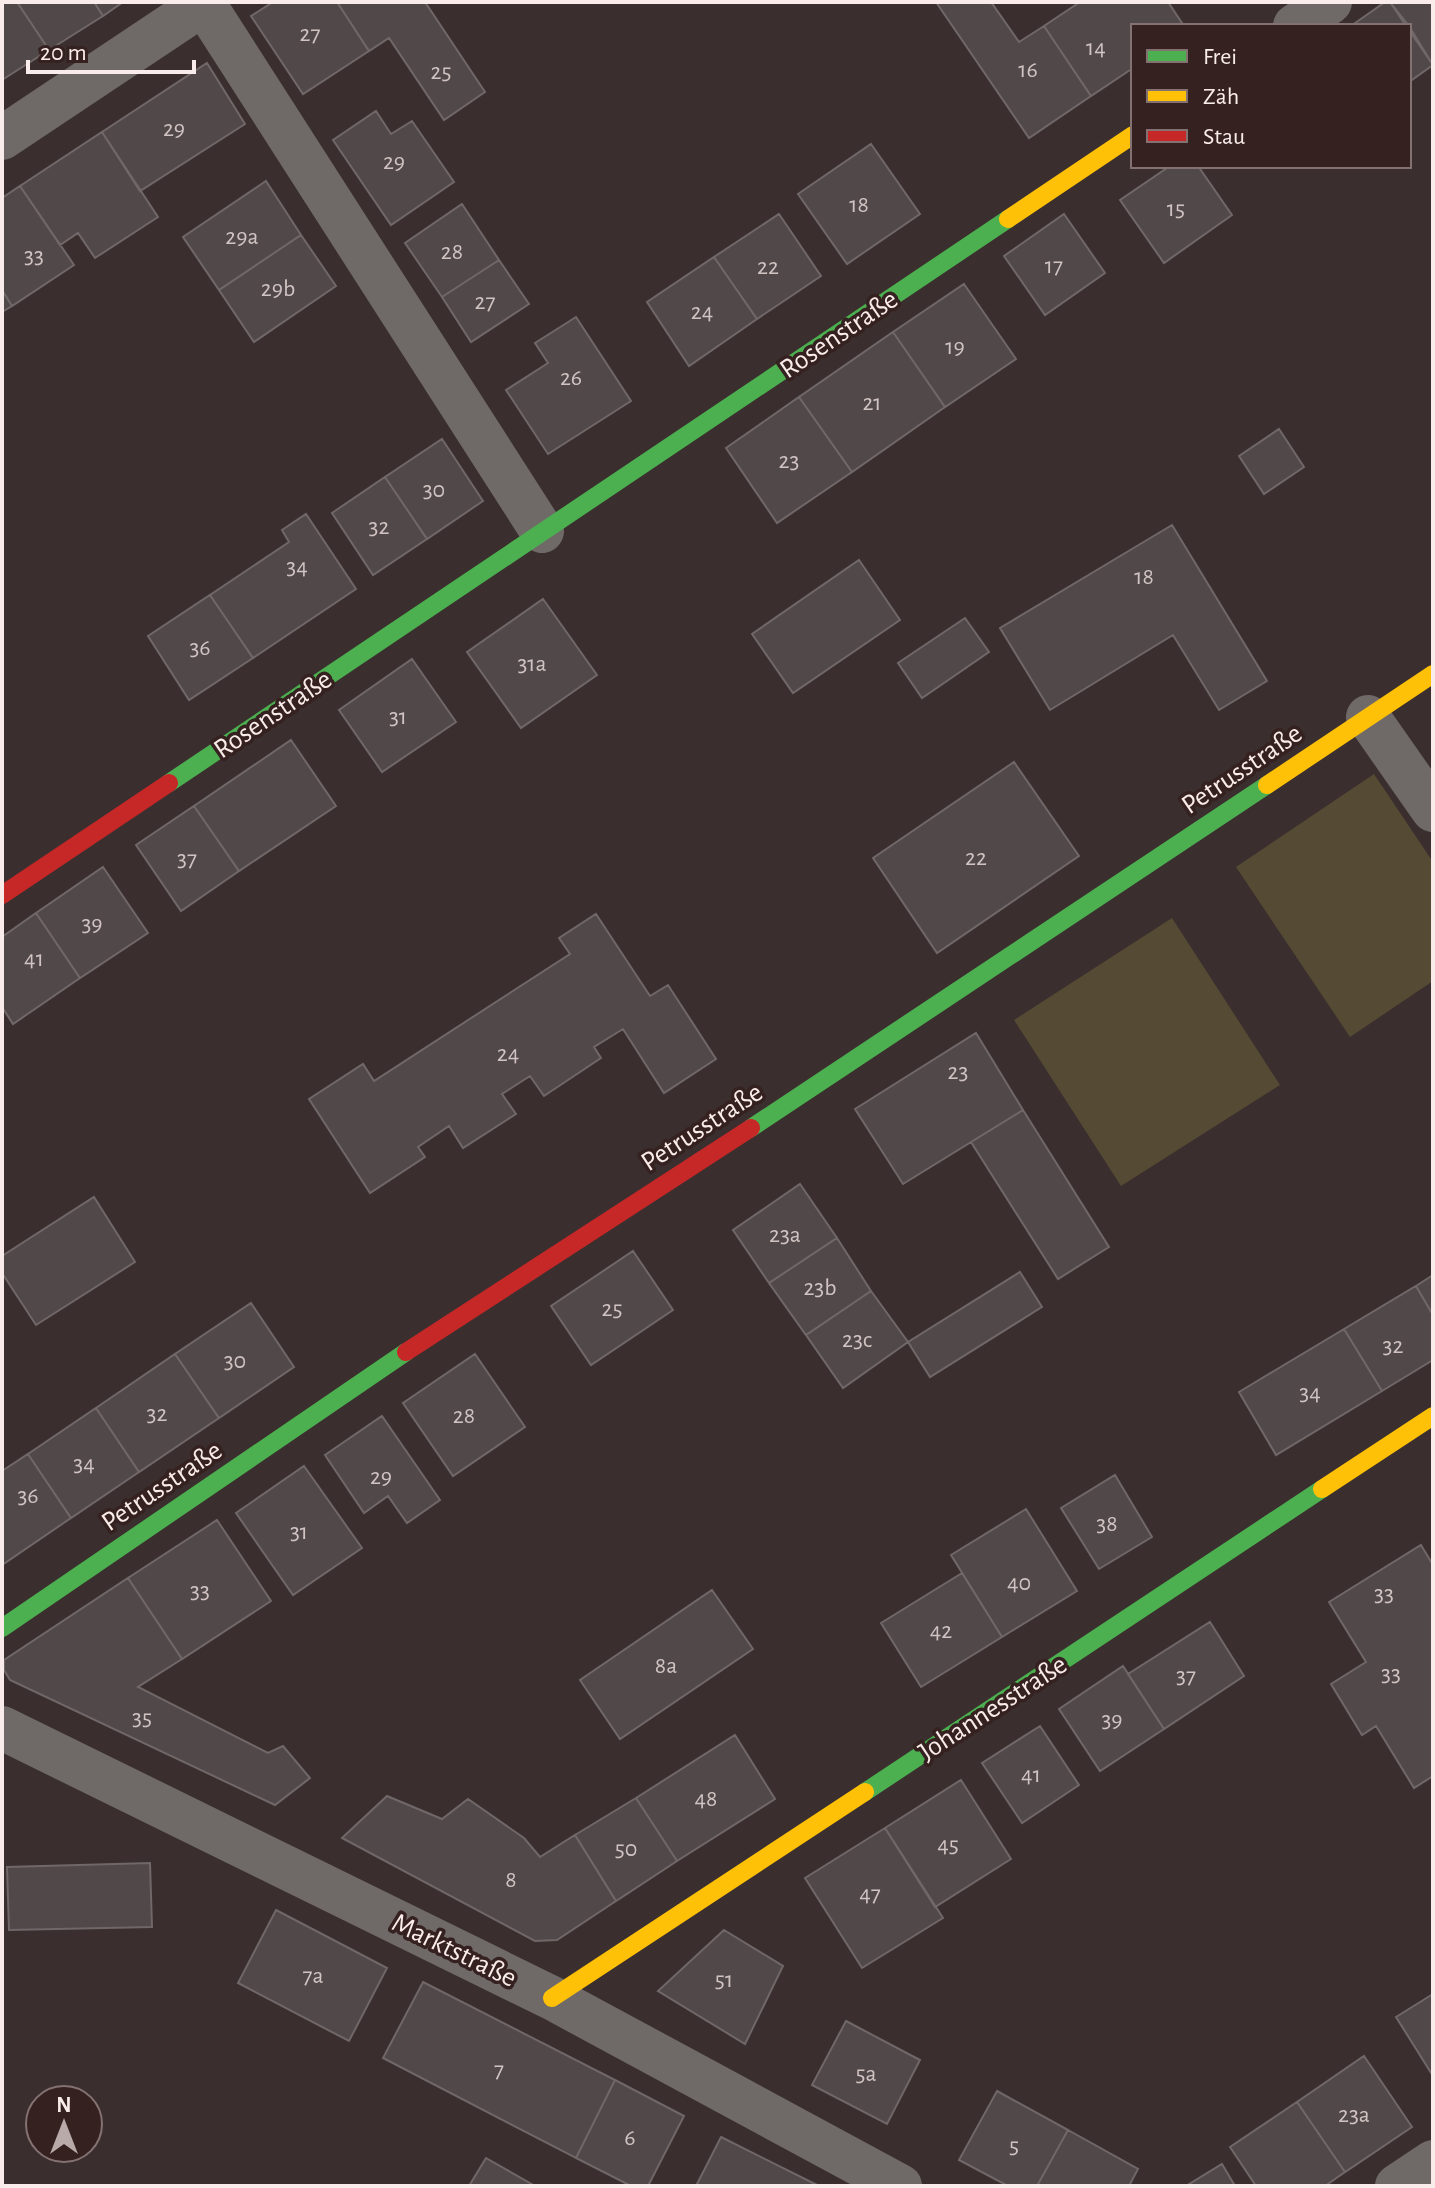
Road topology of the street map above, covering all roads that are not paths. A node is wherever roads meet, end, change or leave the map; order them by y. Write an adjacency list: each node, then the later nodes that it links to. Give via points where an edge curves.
1 (1330, 2): 3 (street)
2 (205, 3): 5 (street); 6 (street)
3 (1298, 24)
4 (1131, 136): 6 (street, Rosenstraße)
5 (2, 138)
6 (542, 531): 10 (street, Rosenstraße)
7 (1433, 674): 8 (street, Petrusstraße)
8 (1368, 717): 9 (street); 12 (street, Petrusstraße, via 383,1367)
9 (1433, 810)
10 (2, 895)
11 (1433, 1416): 14 (street, Johannesstraße)
12 (2, 1628)
13 (2, 1728): 14 (street, Marktstraße)
14 (552, 1998): 16 (street, Marktstraße)
15 (1433, 2162): 17 (street)
16 (900, 2186)
17 (1397, 2186)

